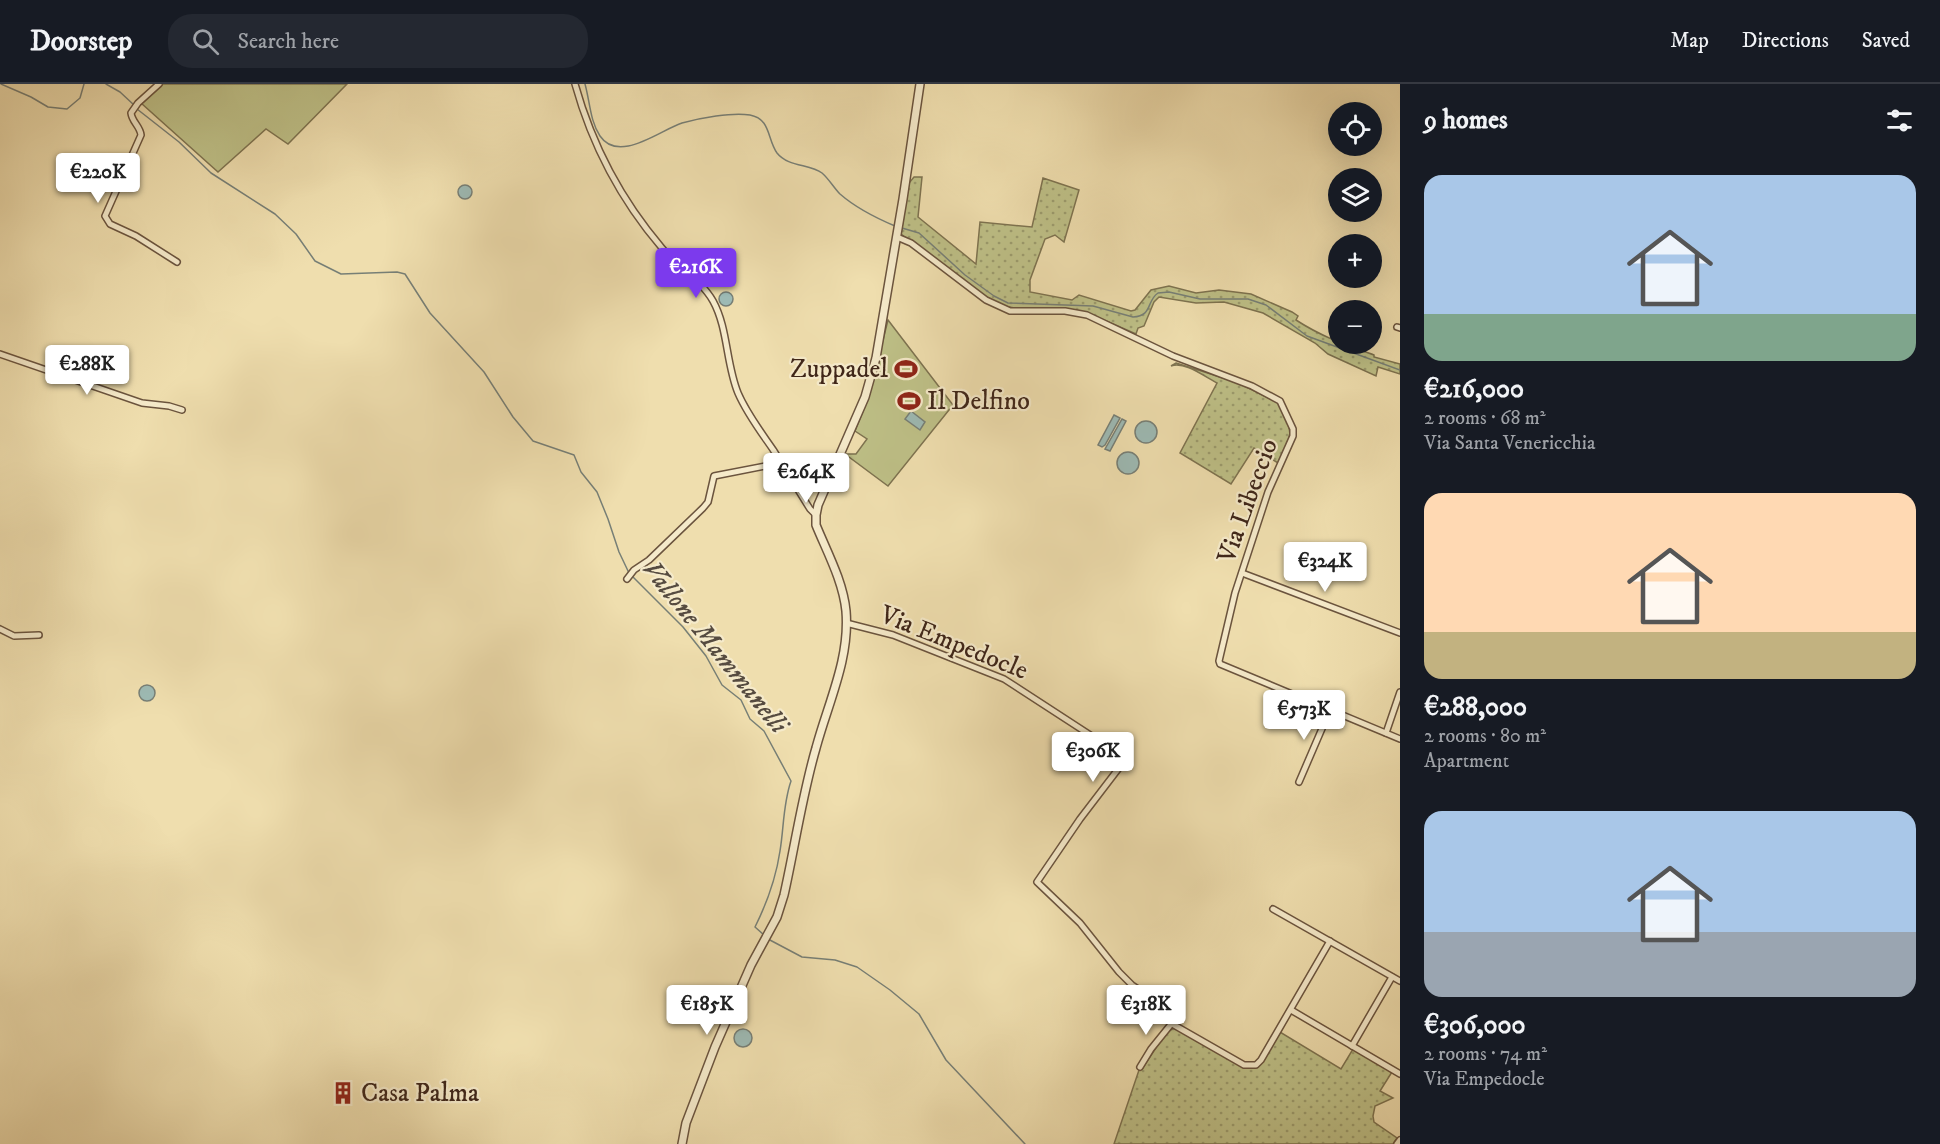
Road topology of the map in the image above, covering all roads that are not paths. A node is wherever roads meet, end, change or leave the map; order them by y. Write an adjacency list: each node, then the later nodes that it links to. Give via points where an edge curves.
1 (159, 84): 5 (street, via 133,110 131,117 141,135 105,216 110,224)
2 (575, 84): 8 (street, via 598,148 633,210 713,301 738,392)
3 (920, 84): 4 (street)
4 (897, 237): 9 (street, via 879,343 865,397); 10 (street, Via Libeccio, via 1000,307 1021,312 1087,315 1280,401 1293,436 1268,492)
5 (177, 262)
6 (0, 354): 7 (street, via 142,403)
7 (182, 410)
8 (781, 463): 9 (street); 11 (street, via 714,476 703,508)
9 (816, 515): 12 (street, via 816,525 840,585)
10 (1242, 573): 14 (street); 17 (street, Via Libeccio, via 1218,658 1220,664)
11 (627, 579)
12 (846, 623): 26 (street, Via Empedocle, via 893,634 1004,679 1121,755 1122,764 1038,882 1080,923 1132,986); 31 (street, via 838,679 816,748 784,895 716,1047 686,1123)
13 (0, 629): 15 (street, via 14,636)
14 (1400, 633)
15 (39, 635)
16 (1400, 692): 18 (street)
17 (1330, 710): 18 (street, Via Libeccio); 20 (street)
18 (1386, 733): 19 (street, Via Libeccio)
19 (1400, 739)
20 (1299, 782)
21 (1273, 909): 22 (street)
22 (1330, 940): 23 (street); 25 (street, Via Empedocle)
23 (1392, 977): 24 (street); 27 (street)
24 (1400, 981)
25 (1291, 1010): 26 (street, Via Empedocle, via 1261,1060 1251,1066); 27 (street)
26 (1172, 1023): 28 (street)
27 (1352, 1046): 29 (street)
28 (1140, 1067)
29 (1400, 1074)
30 (1400, 1140): 32 (street)
31 (682, 1144)
32 (1397, 1144)

